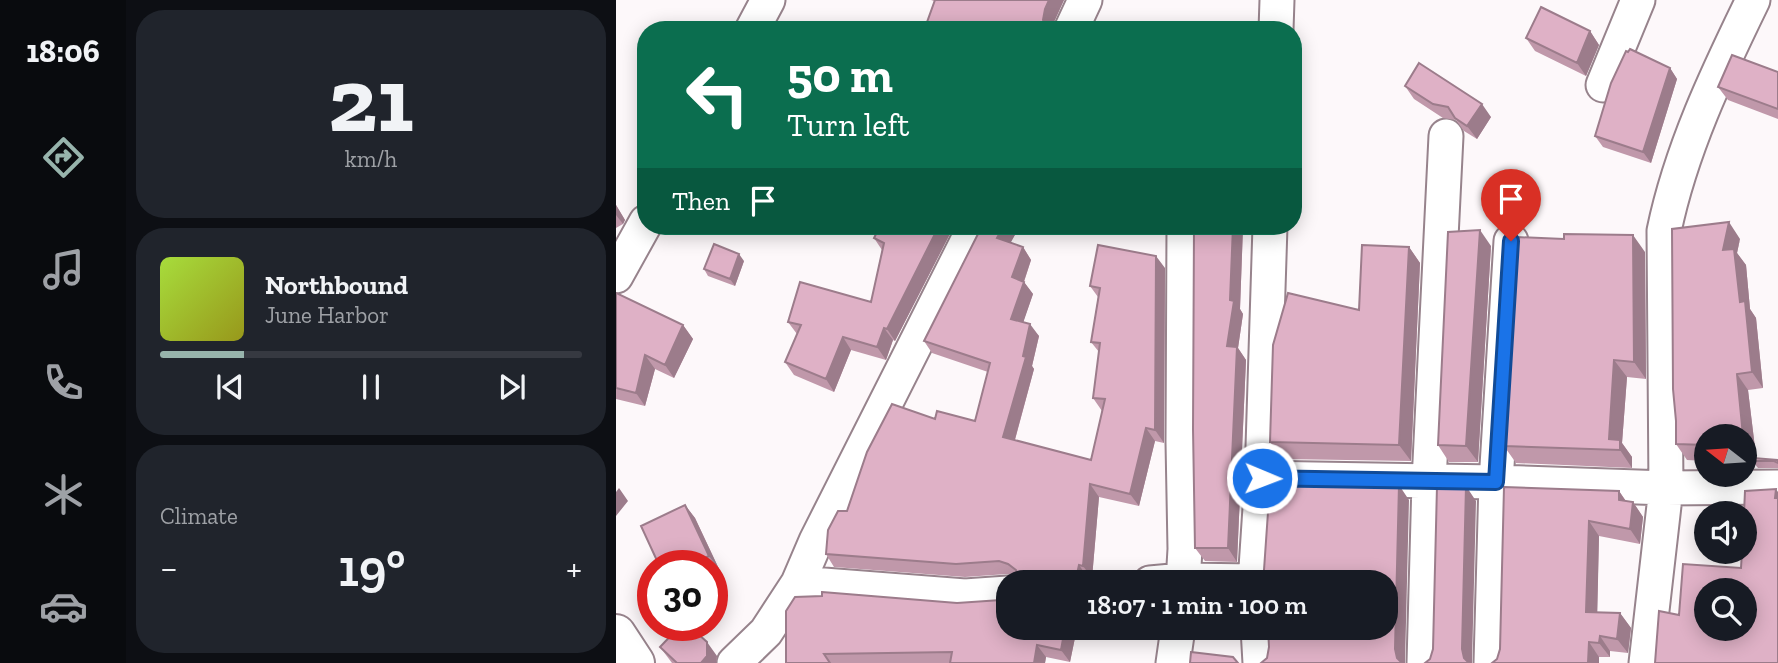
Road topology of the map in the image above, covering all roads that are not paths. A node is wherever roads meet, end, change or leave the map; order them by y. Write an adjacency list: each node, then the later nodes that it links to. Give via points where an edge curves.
1 (768, 0): 6 (street)
2 (1085, 0): 7 (street)
3 (1277, 0): 8 (street)
4 (1638, 0): 9 (street)
5 (1753, 0): 21 (street, via 1685,150 1664,230)
6 (756, 21)
7 (1075, 21)
8 (1276, 21)
9 (1603, 85)
10 (1446, 136): 18 (street)
11 (639, 235): 16 (street)
12 (970, 235): 24 (street)
13 (1184, 235): 22 (street)
14 (1270, 235): 17 (street)
15 (1511, 241): 19 (street)
16 (616, 276)
17 (1262, 478): 18 (street); 23 (street)
18 (1429, 482): 19 (street); 33 (street)
19 (1496, 482): 21 (street); 34 (street)
20 (1778, 487): 21 (street)
21 (1666, 488): 35 (street)
22 (1184, 570)
23 (1256, 570)
24 (798, 583): 25 (street, via 965,596); 30 (street, via 766,632)
25 (996, 594)
26 (616, 634): 29 (highway)
27 (1176, 640): 31 (street)
28 (1258, 640): 32 (street)
29 (635, 663)
30 (734, 663)
31 (1173, 663)
32 (1259, 663)
33 (1424, 663)
34 (1491, 663)
35 (1646, 663)

